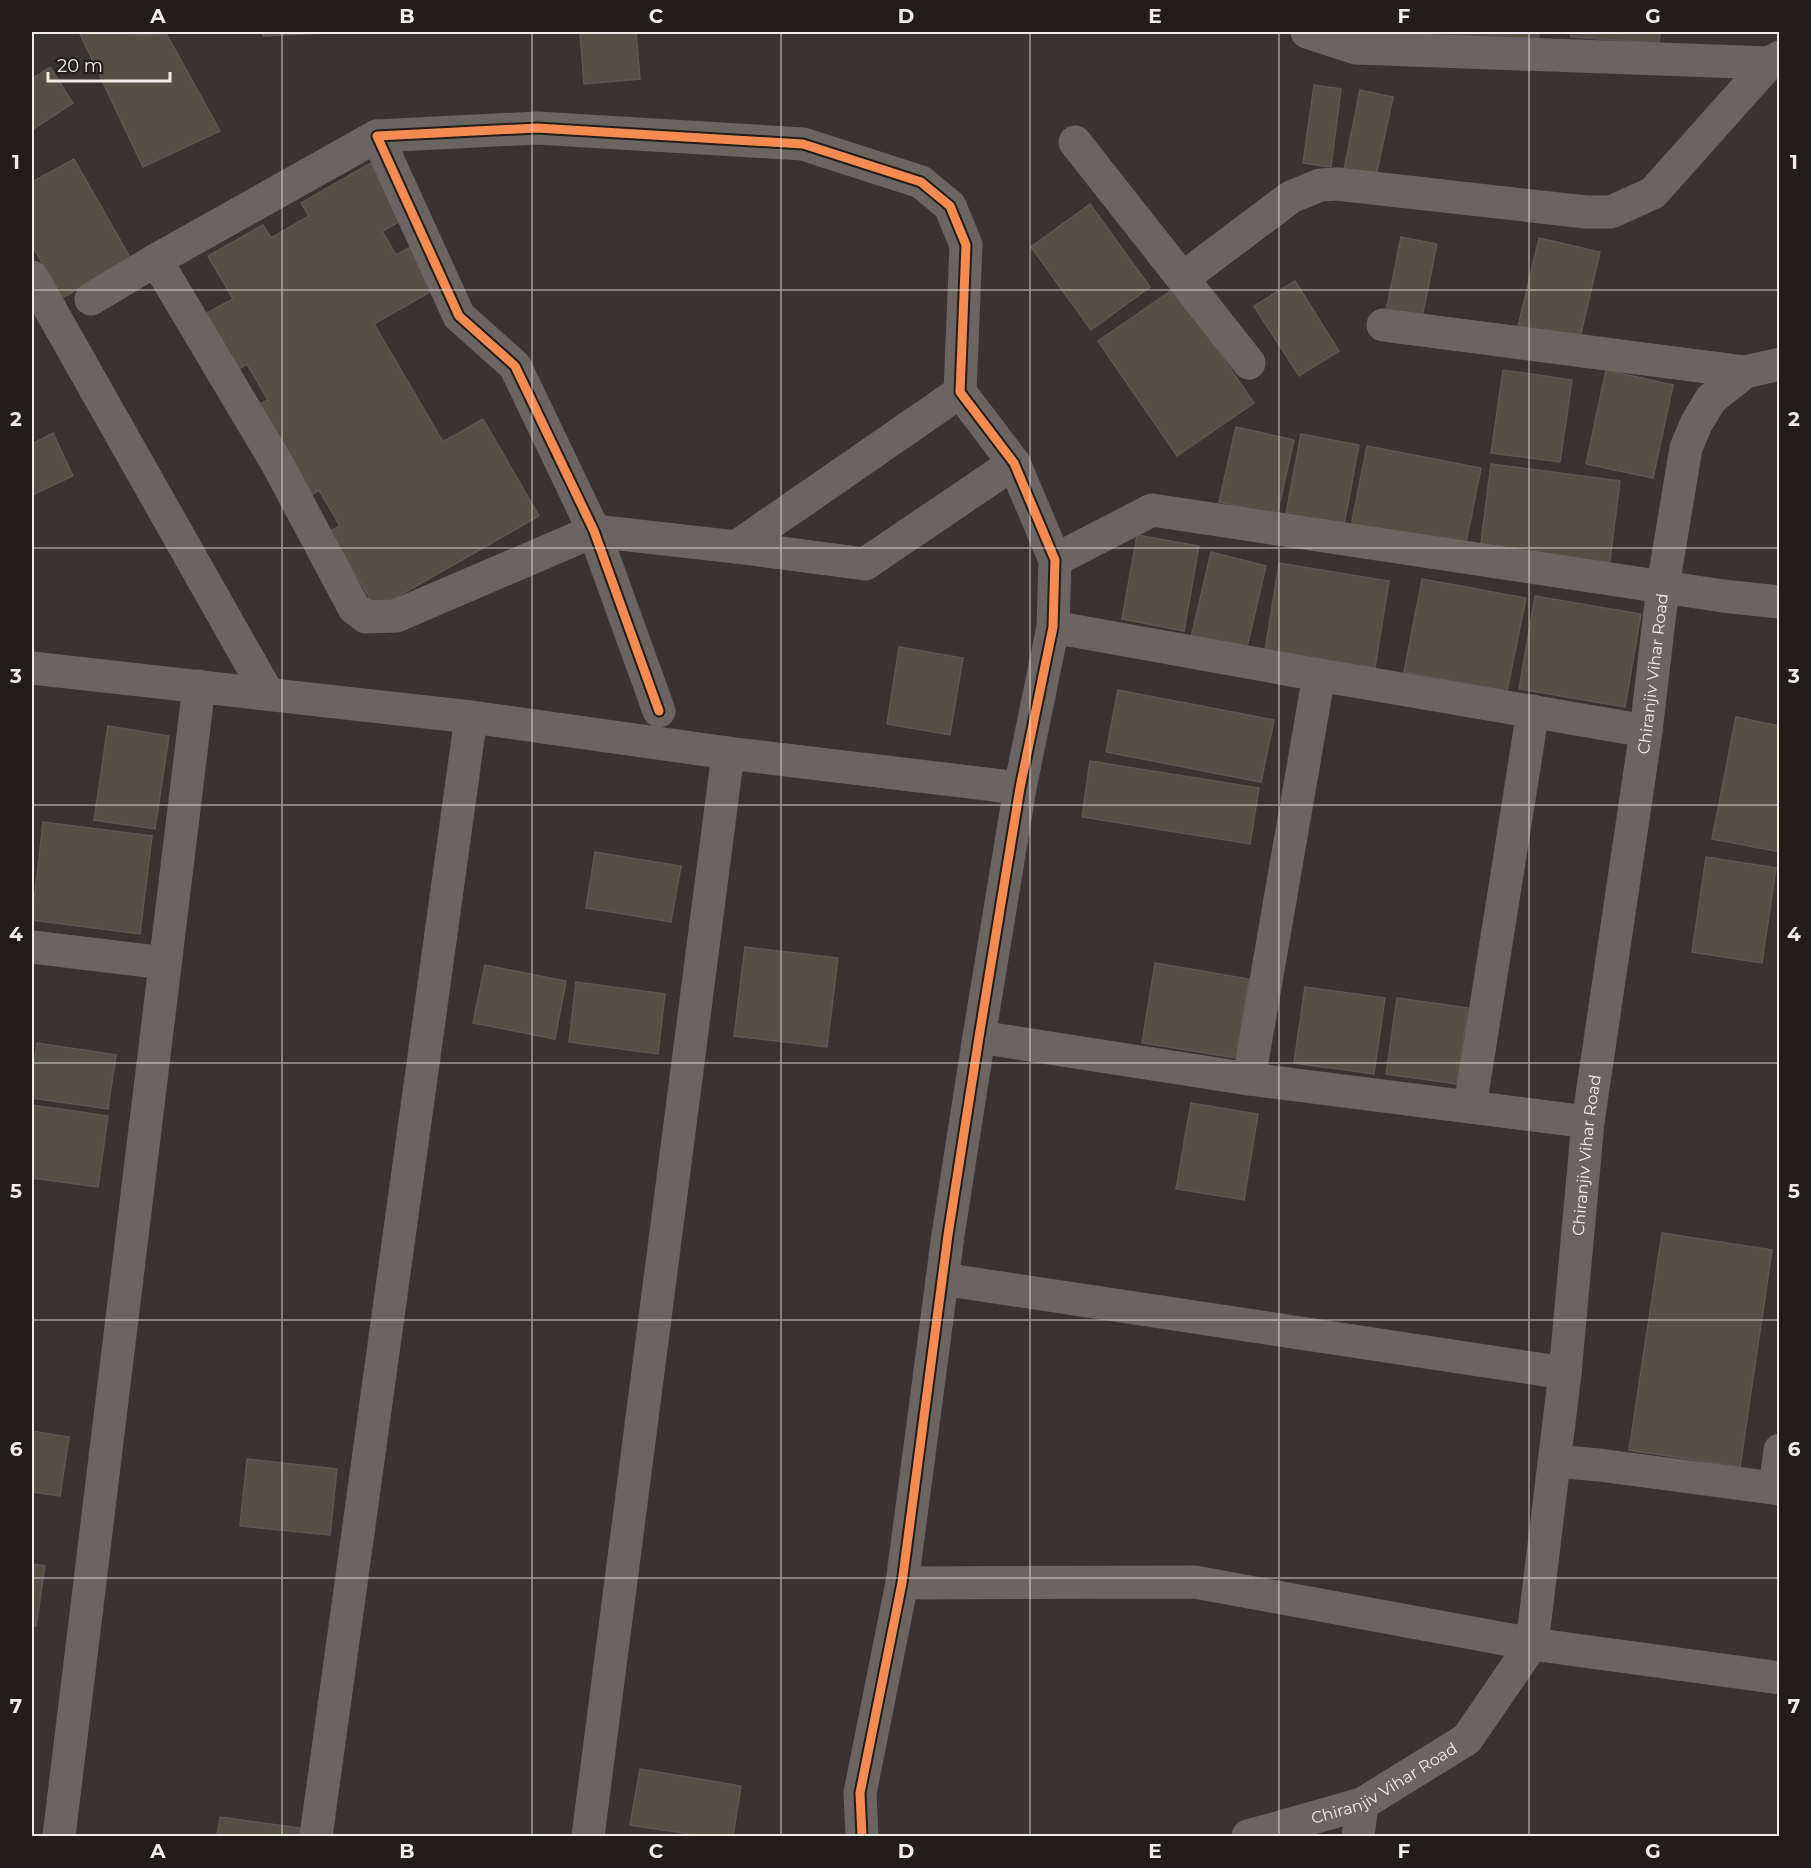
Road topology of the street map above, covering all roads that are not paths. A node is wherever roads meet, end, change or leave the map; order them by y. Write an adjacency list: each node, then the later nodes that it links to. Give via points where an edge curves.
1 (1307, 32): 2 (street, via 1356,48)
2 (1774, 60): 7 (street, via 1653,193 1611,212 1337,183 1320,185 1291,197)
3 (377, 136): 5 (street); 14 (street, via 537,128 803,144 921,182 950,206 966,245); 16 (street, via 459,316 515,366)
4 (1076, 142): 7 (street)
5 (156, 260): 8 (street); 16 (street, via 278,465 354,608 366,617 396,616)
6 (32, 277): 10 (street)
7 (1184, 278): 11 (street)
8 (91, 299)
9 (1383, 325): 13 (street)
10 (44, 328): 25 (street)
11 (1249, 363)
12 (1779, 364): 13 (street, Chiranjiv Vihar Road)
13 (1745, 372): 19 (street, Chiranjiv Vihar Road, via 1712,399 1686,448)
14 (960, 392): 15 (street); 17 (street)
15 (1014, 463): 17 (street, via 865,564); 18 (street)
16 (594, 531): 17 (street); 26 (street)
17 (736, 547)
18 (1055, 560): 19 (street, via 1152,510); 21 (street)
19 (1663, 586): 20 (street); 29 (street, Chiranjiv Vihar Road)
20 (1779, 602)
21 (1053, 627): 23 (street); 31 (street)
22 (32, 668): 24 (street)
23 (1318, 675): 27 (street); 35 (street)
24 (199, 686): 25 (street); 33 (street)
25 (268, 694): 28 (street)
26 (659, 711)
27 (1533, 711): 29 (street); 36 (street)
28 (471, 717): 30 (street); 48 (street)
29 (1646, 730): 37 (street, Chiranjiv Vihar Road)
30 (728, 753): 31 (street); 49 (street)
31 (1020, 788): 34 (street)
32 (32, 947): 33 (street)
33 (165, 963): 47 (street)
34 (979, 1037): 35 (street); 38 (street)
35 (1249, 1079): 36 (street)
36 (1470, 1107): 37 (street)
37 (1588, 1122): 39 (street, Chiranjiv Vihar Road)
38 (942, 1279): 39 (street); 43 (street)
39 (1565, 1373): 41 (street, Chiranjiv Vihar Road)
40 (1779, 1450): 42 (street)
41 (1555, 1461): 42 (street); 44 (street, Chiranjiv Vihar Road)
42 (1777, 1488)
43 (902, 1583): 44 (street, via 1195,1582); 50 (street, via 860,1793)
44 (1532, 1644): 45 (street); 46 (street, Chiranjiv Vihar Road, via 1467,1739)
45 (1779, 1678)
46 (1362, 1804): 51 (street, Chiranjiv Vihar Road); 52 (street)
47 (59, 1836)
48 (316, 1836)
49 (588, 1836)
50 (862, 1836)
51 (1248, 1836)
52 (1358, 1836)

